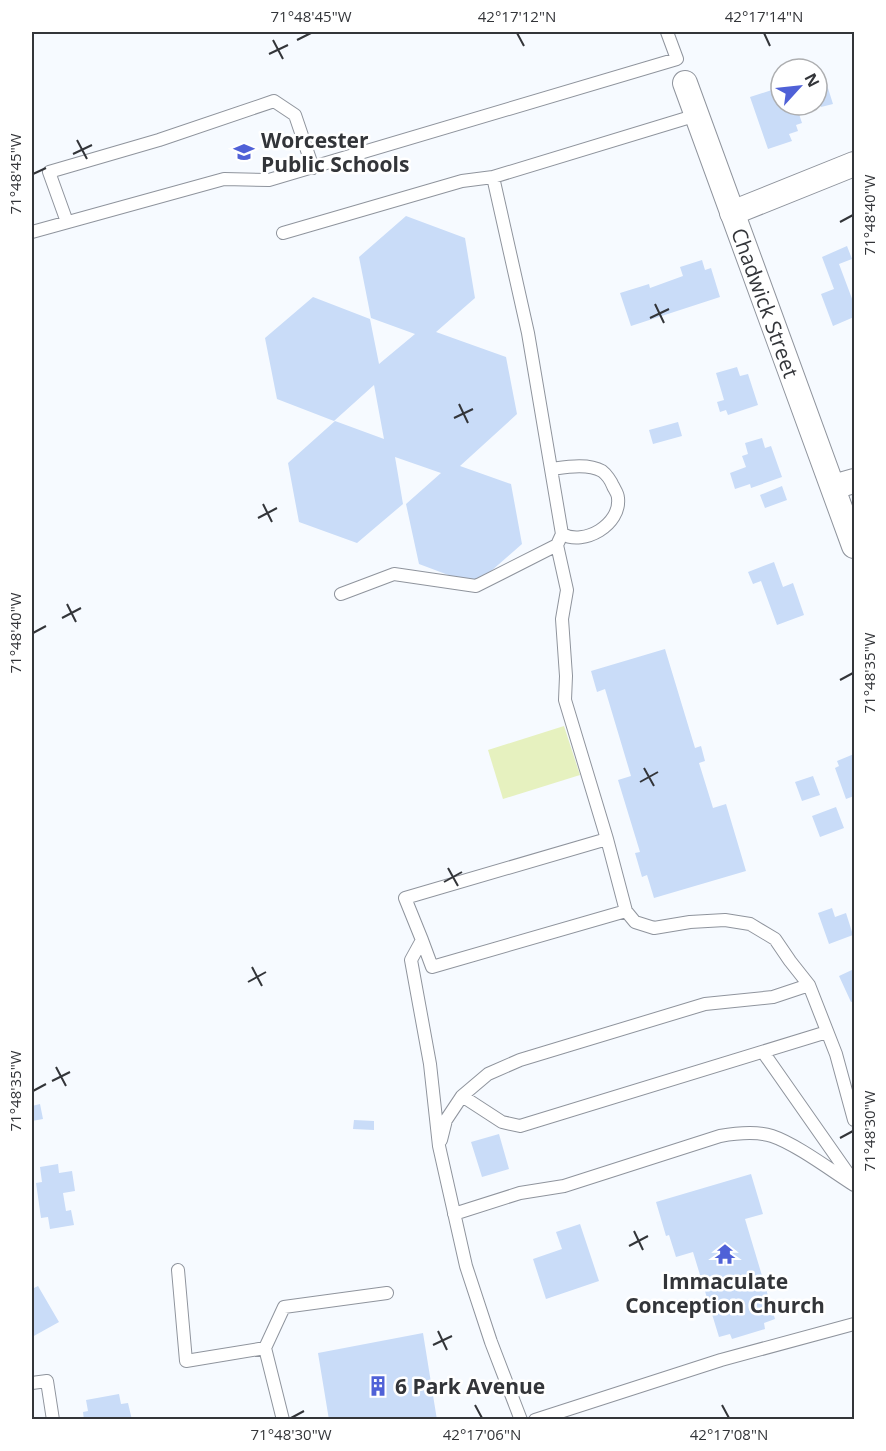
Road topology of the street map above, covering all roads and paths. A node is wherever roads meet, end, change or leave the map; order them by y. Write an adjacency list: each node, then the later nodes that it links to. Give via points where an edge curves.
1 (667, 32): 2 (lane, Chadwick Street)
2 (677, 59): 3 (lane, Chadwick Street); 6 (lane)
3 (685, 83): 4 (street, Chadwick Street)
4 (696, 115): 7 (lane); 8 (street, Chadwick Street)
5 (855, 164): 8 (street)
6 (313, 168): 9 (lane, via 269,180 224,179); 9 (lane, via 295,114 274,101 49,172)
7 (493, 177): 11 (lane, via 462,181); 12 (lane, via 528,333)
8 (732, 213): 13 (street, Chadwick Street)
9 (67, 222): 10 (lane)
10 (32, 232)
11 (283, 233)
12 (551, 468): 14 (lane); 14 (lane, via 583,466 601,471 618,497 617,512 608,525 589,536)
13 (844, 484): 15 (street, Chadwick Street)
14 (560, 539): 16 (lane, via 476,586 394,574); 17 (lane, via 567,590 562,619 565,700)
15 (855, 546)
16 (341, 594)
17 (607, 839): 18 (lane); 19 (lane, via 405,898)
18 (626, 911): 19 (lane, via 432,967); 20 (lane, via 635,922 654,928 725,920 750,924 775,939)
19 (422, 940): 25 (lane, via 411,960 430,1064)
20 (809, 985): 21 (lane); 23 (lane, via 773,997 705,1004 519,1060 488,1074)
21 (827, 1032): 22 (lane); 24 (lane)
22 (763, 1052): 23 (lane, via 520,1126 502,1122); 26 (lane)
23 (462, 1096): 25 (lane, via 446,1120)
24 (855, 1119)
25 (439, 1146): 27 (lane)
26 (855, 1184): 27 (lane, via 772,1136 742,1132 564,1186 520,1192)
27 (454, 1214): 35 (lane, via 465,1266)
28 (178, 1270): 31 (lane, via 186,1361)
29 (387, 1293): 31 (lane, via 284,1307)
30 (855, 1324): 36 (lane, via 721,1360)
31 (265, 1348): 34 (lane)
32 (32, 1383): 33 (lane, via 47,1381)
33 (53, 1419)
34 (282, 1419)
35 (521, 1419)
36 (535, 1419)

